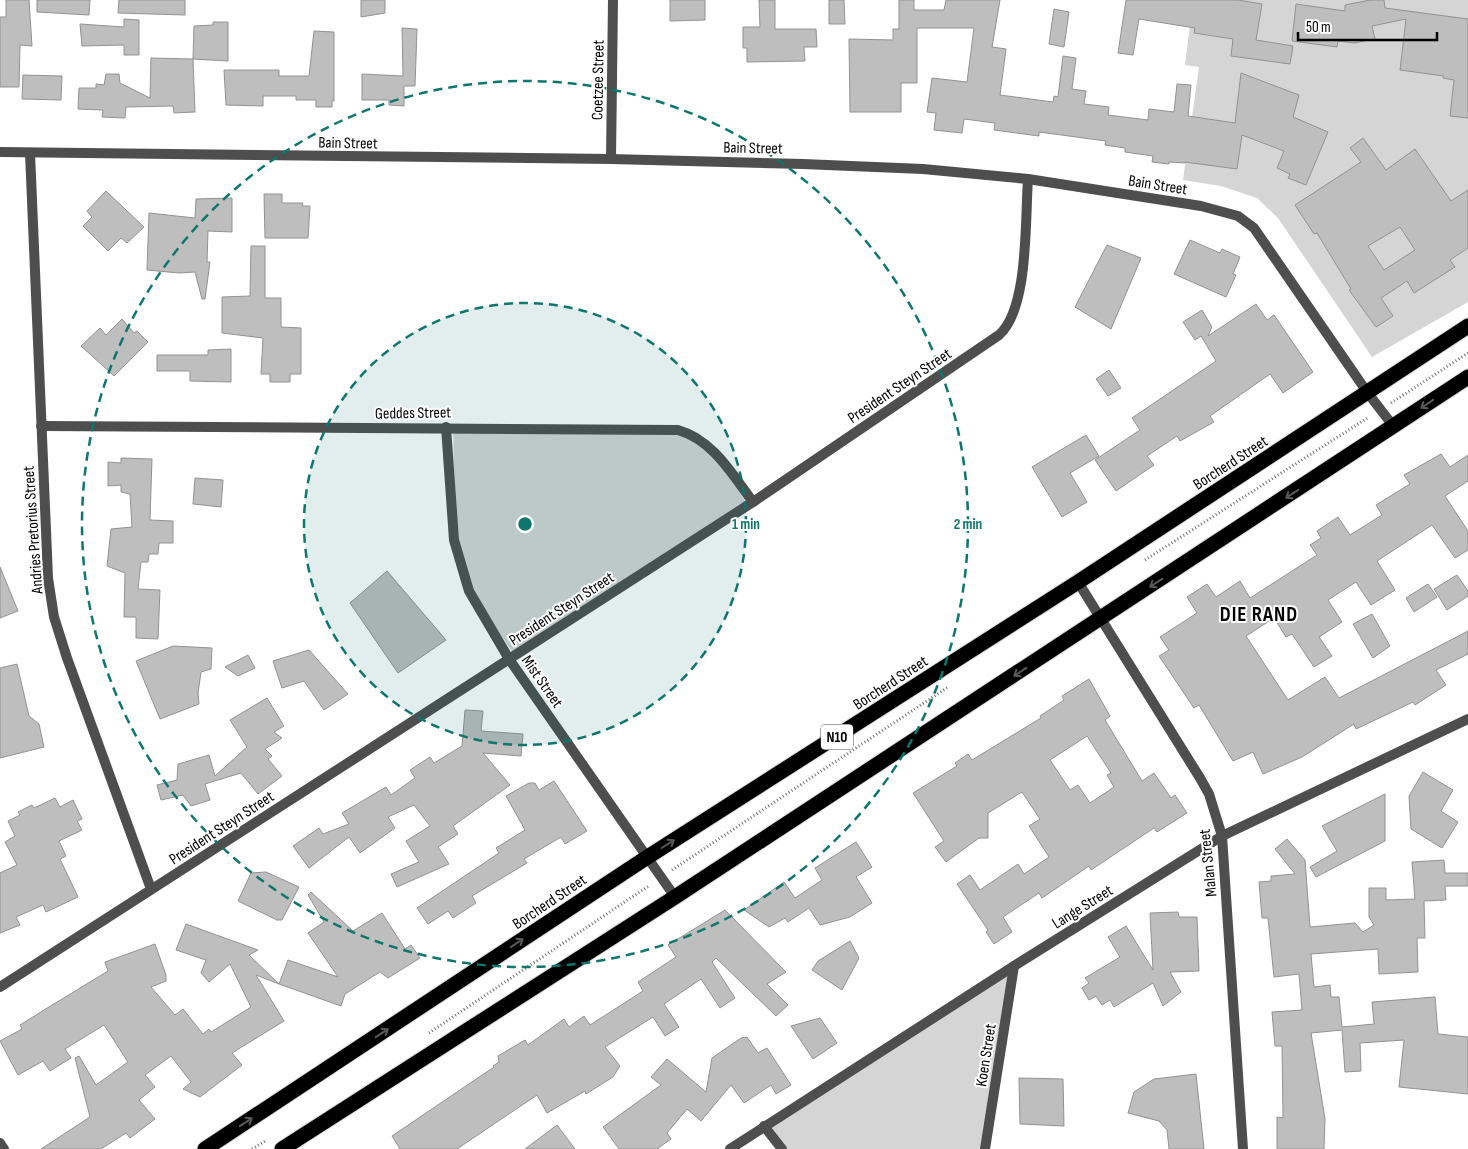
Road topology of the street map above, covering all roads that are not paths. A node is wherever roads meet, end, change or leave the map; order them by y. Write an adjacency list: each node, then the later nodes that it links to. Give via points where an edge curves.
1 (613, 0): 4 (street, Coetzee Street)
2 (0, 152): 3 (street, Bain Street)
3 (30, 153): 4 (street, Bain Street); 9 (street, Andries Pretorius Street)
4 (611, 160): 5 (street, Bain Street, via 822,164)
5 (1028, 179): 8 (street, Bain Street, via 1201,206 1244,219 1268,245); 12 (street, President Steyn Street, via 1020,294 1014,315 1005,330)
6 (1468, 326): 8 (highway, Borcherd Street / N10)
7 (1468, 377): 11 (highway, one-way to 11)
8 (1366, 392): 11 (street, Bain Street); 13 (highway, Borcherd Street / N10)
9 (41, 426): 10 (street, Geddes Street); 19 (street, Andries Pretorius Street, via 48,578 54,617)
10 (446, 427): 12 (street, Geddes Street, via 678,430 701,439); 15 (street, Mist Street, via 451,520 458,559 469,590)
11 (1394, 427): 14 (highway, one-way to 14)
12 (753, 502): 15 (street, President Steyn Street)
13 (1078, 582): 14 (street, Malan Street); 18 (highway, Borcherd Street / N10, one-way to 13)
14 (1102, 618): 17 (street, Malan Street, via 1209,794); 20 (highway, one-way to 20)
15 (509, 659): 18 (street, Mist Street); 19 (street, President Steyn Street)
16 (1468, 719): 17 (street, Lange Street)
17 (1222, 836): 21 (street, Lange Street); 31 (street, Malan Street)
18 (646, 858): 20 (street, Mist Street); 26 (highway, Borcherd Street / N10, one-way to 18)
19 (151, 889): 22 (street, President Steyn Street)
20 (675, 897): 27 (highway)
21 (1014, 966): 23 (street, Lange Street); 30 (street, Koen Street)
22 (0, 988)
23 (764, 1126): 28 (street, Lange Street); 29 (street)
24 (0, 1142): 25 (street)
25 (4, 1149)
26 (205, 1149)
27 (282, 1149)
28 (730, 1149)
29 (782, 1149)
30 (985, 1149)
31 (1243, 1149)

